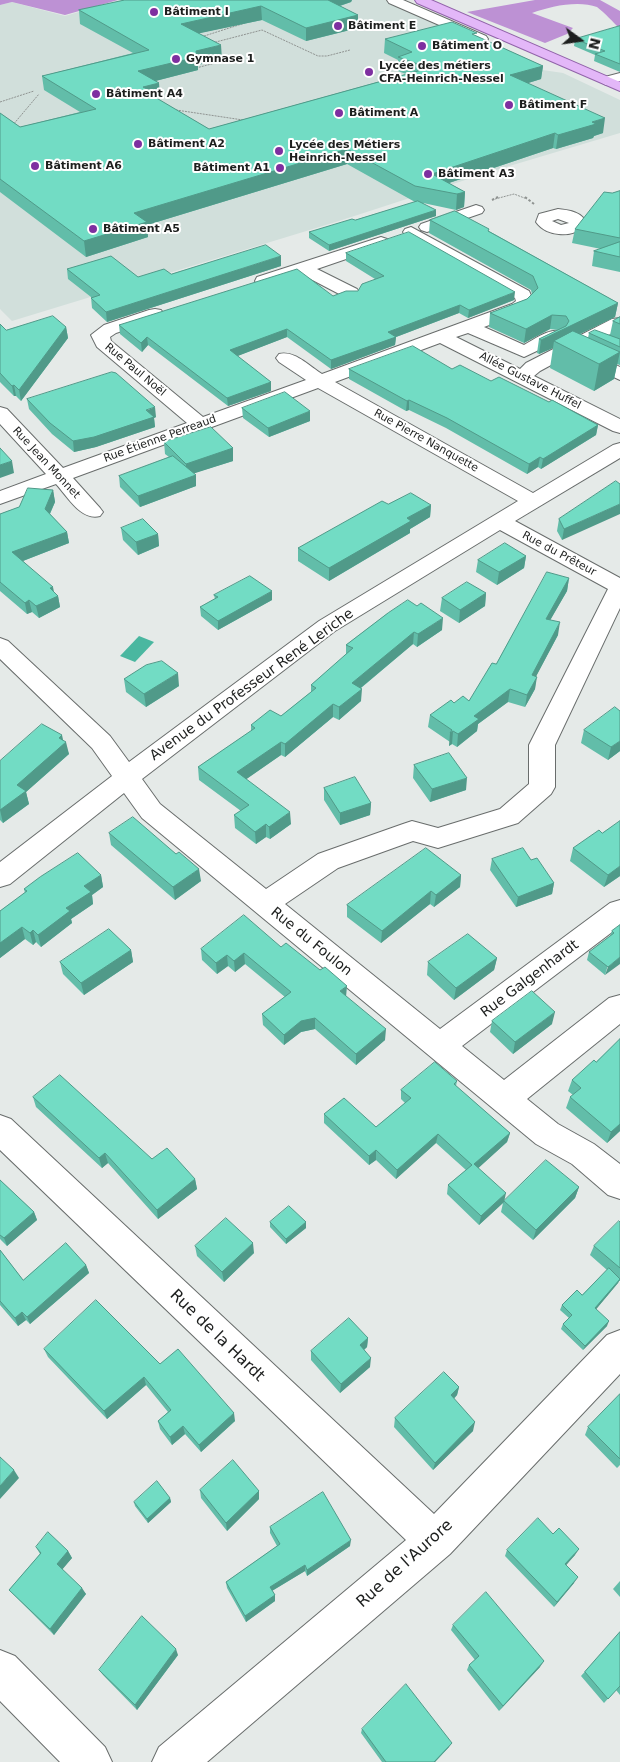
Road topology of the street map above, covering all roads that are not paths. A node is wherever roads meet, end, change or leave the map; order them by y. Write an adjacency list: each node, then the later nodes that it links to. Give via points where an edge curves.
1 (393, 0): 2 (street)
2 (417, 4): 3 (street); 5 (main road)
3 (482, 39)
4 (620, 77): 5 (street)
5 (606, 81): 6 (main road)
6 (620, 88)
7 (476, 210): 8 (street)
8 (411, 232): 9 (street); 14 (street, Rue Étienne Perreaud, via 523,296 525,302 518,308)
9 (303, 268): 10 (street); 11 (street)
10 (248, 285)
11 (351, 293)
12 (174, 308): 25 (street, Rue Paul Noël, via 110,328 100,335 103,343)
13 (618, 323): 17 (street)
14 (468, 326): 15 (street, via 524,352); 16 (street, Rue Étienne Perreaud)
15 (564, 330)
16 (440, 336): 22 (street, Allée Gustave Huffel); 23 (street, Rue Étienne Perreaud)
17 (592, 337): 18 (street); 19 (street)
18 (613, 347)
19 (569, 349): 21 (street); 22 (street, via 533,367)
20 (285, 358): 23 (street)
21 (620, 374)
22 (522, 377): 26 (street, Allée Gustave Huffel)
23 (320, 380): 25 (street, Rue Étienne Perreaud); 30 (street, Rue Pierre Nanquette)
24 (0, 414): 28 (street, Rue Jean Monnet)
25 (200, 424): 28 (street, Rue Étienne Perreaud)
26 (620, 426)
27 (620, 449): 30 (street, Avenue du Professeur René Leriche)
28 (58, 477): 29 (street, Rue Étienne Perreaud); 31 (street, Rue Jean Monnet)
29 (0, 498)
30 (533, 501): 32 (street, Avenue du Professeur René Leriche)
31 (93, 512)
32 (499, 521): 33 (street, Rue du Prêteur); 35 (street, Avenue du Professeur René Leriche, via 327,626)
33 (620, 588): 37 (street, via 542,745 542,787 509,816 438,838 412,831 328,861 279,893)
34 (0, 646): 35 (street, Rue du Foulon, via 101,742)
35 (126, 778): 36 (street, Avenue du Professeur René Leriche); 37 (street, Rue du Foulon, via 151,811)
36 (0, 877)
37 (266, 906): 40 (street, Rue du Foulon)
38 (620, 911): 40 (street, Rue Galgenhardt)
39 (620, 1007): 41 (street)
40 (439, 1046): 41 (street, Rue du Foulon)
41 (504, 1099): 43 (street, Rue du Foulon, via 547,1134 583,1154)
42 (0, 1130): 45 (street, Rue de la Hardt)
43 (620, 1184)
44 (620, 1348): 45 (street, Rue de l'Aurore)
45 (436, 1540): 48 (street, Rue de l'Aurore)
46 (0, 1671): 47 (street)
47 (90, 1762)
48 (174, 1762)

